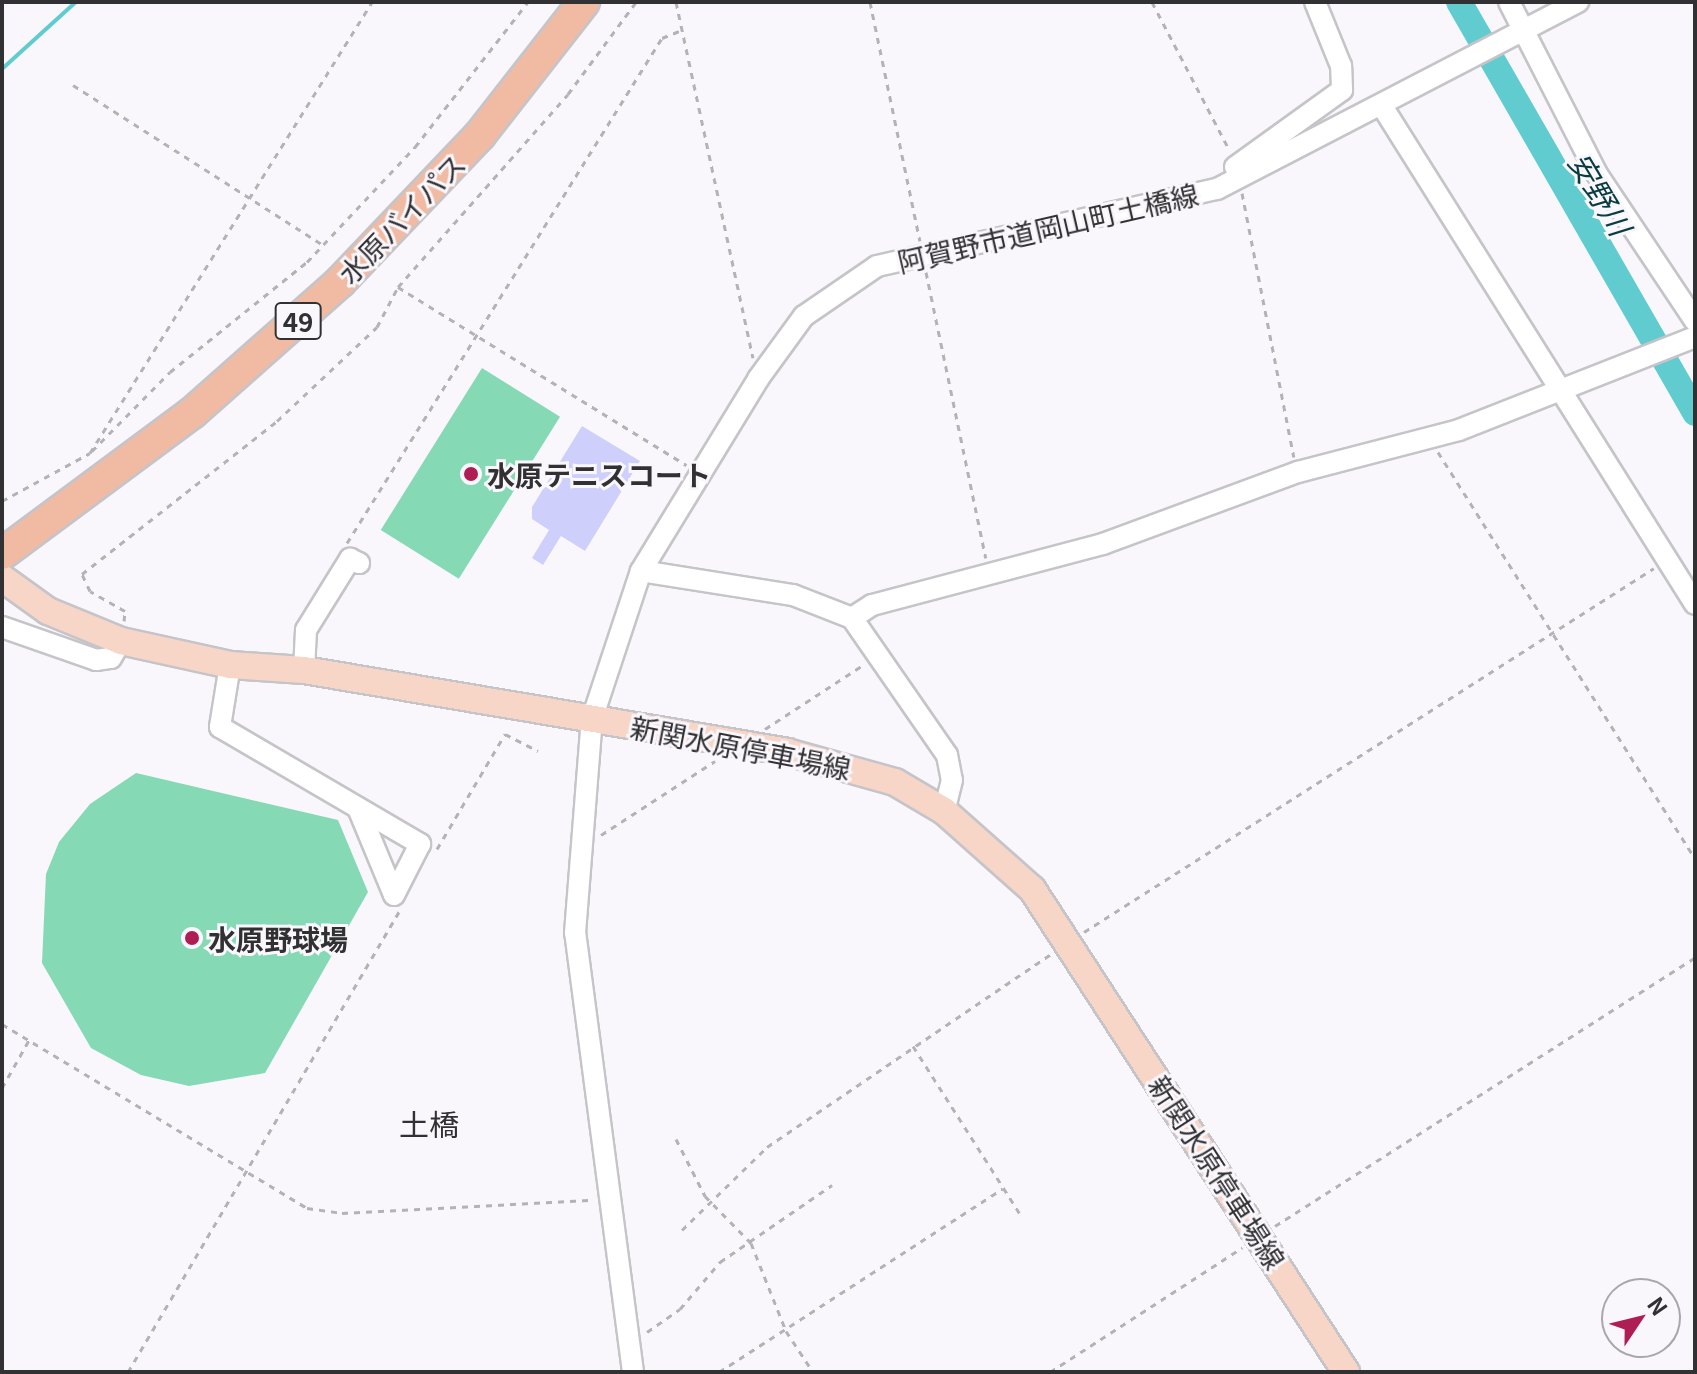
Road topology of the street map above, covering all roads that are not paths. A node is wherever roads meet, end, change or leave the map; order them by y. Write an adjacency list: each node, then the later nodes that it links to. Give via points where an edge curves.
1 (584, 2): 10 (highway, 水原バイパス / 49, via 480,135 340,282 192,413)
2 (1315, 2): 7 (street, via 1341,66 1342,90)
3 (1509, 2): 5 (street)
4 (1578, 2): 5 (street, 阿賀野市道岡山町土橋線)
5 (1514, 35): 6 (street, 阿賀野市道岡山町土橋線); 8 (street)
6 (1391, 102): 7 (street, 阿賀野市道岡山町土橋線); 9 (street)
7 (1237, 173): 12 (street, 阿賀野市道岡山町土橋線, via 1188,197 922,251 877,266 804,316 758,379)
8 (1694, 332): 9 (street)
9 (1564, 390): 14 (street); 15 (street, via 1298,472 990,577 872,605)
10 (2, 554)
11 (359, 563): 19 (street, via 350,559 306,630)
12 (641, 571): 15 (street, via 793,595); 20 (street, 阿賀野市道岡山町土橋線)
13 (2, 578): 17 (main road, 新関水原停車場線, via 48,611)
14 (1695, 604)
15 (852, 618): 22 (street, via 947,755 952,780)
16 (2, 627): 17 (street, via 96,660 111,658)
17 (121, 641): 18 (main road, 新関水原停車場線)
18 (230, 665): 19 (main road, 新関水原停車場線); 21 (street, via 220,727)
19 (304, 670): 20 (main road, 新関水原停車場線)
20 (592, 719): 22 (main road, 新関水原停車場線, via 842,763); 23 (street, 阿賀野市道岡山町土橋線, via 575,933)
21 (358, 808)
22 (944, 811): 24 (main road, 新関水原停車場線, via 992,846 1068,942)
23 (633, 1372)
24 (1346, 1372)

